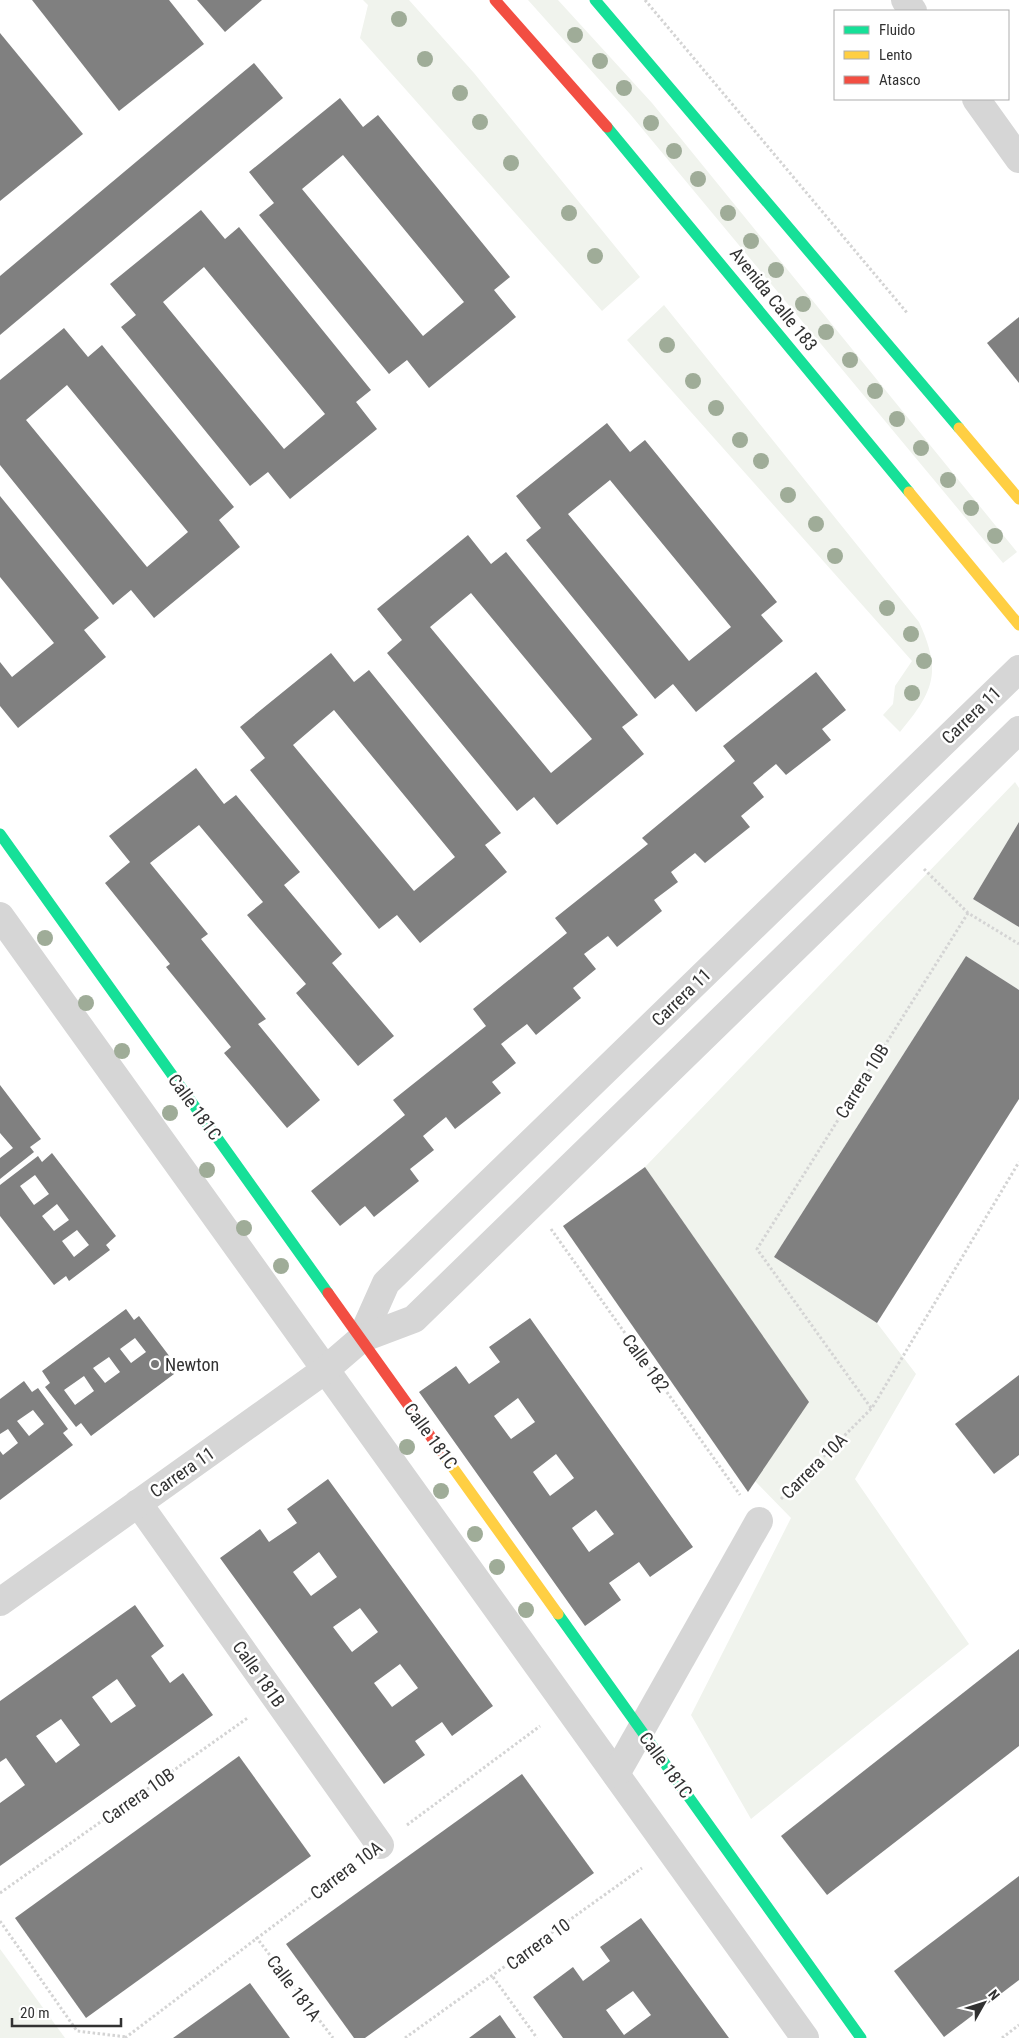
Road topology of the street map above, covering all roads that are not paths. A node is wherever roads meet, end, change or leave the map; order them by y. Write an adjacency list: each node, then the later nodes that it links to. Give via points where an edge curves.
1 (495, 0): 6 (street, Avenida Calle 183, via 671,201)
2 (595, 0): 5 (street)
3 (977, 100): 4 (street)
4 (1019, 159)
5 (1019, 499)
6 (1019, 625)
7 (1019, 669): 11 (street, Carrera 11, via 386,1283)
8 (1019, 730): 11 (street, Carrera 11, via 414,1319)
9 (0, 834): 11 (street, Calle 181C)
10 (0, 916): 12 (street)
11 (361, 1339): 12 (street, Carrera 11); 16 (street, Calle 181C)
12 (325, 1370): 13 (street, Carrera 11); 17 (street)
13 (138, 1503): 15 (street, Carrera 11); 18 (street, Calle 181B)
14 (759, 1521): 16 (street)
15 (0, 1602)
16 (641, 1730): 17 (street); 20 (street, Calle 181C)
17 (616, 1774): 19 (street)
18 (380, 1845)
19 (805, 2038)
20 (861, 2038)

